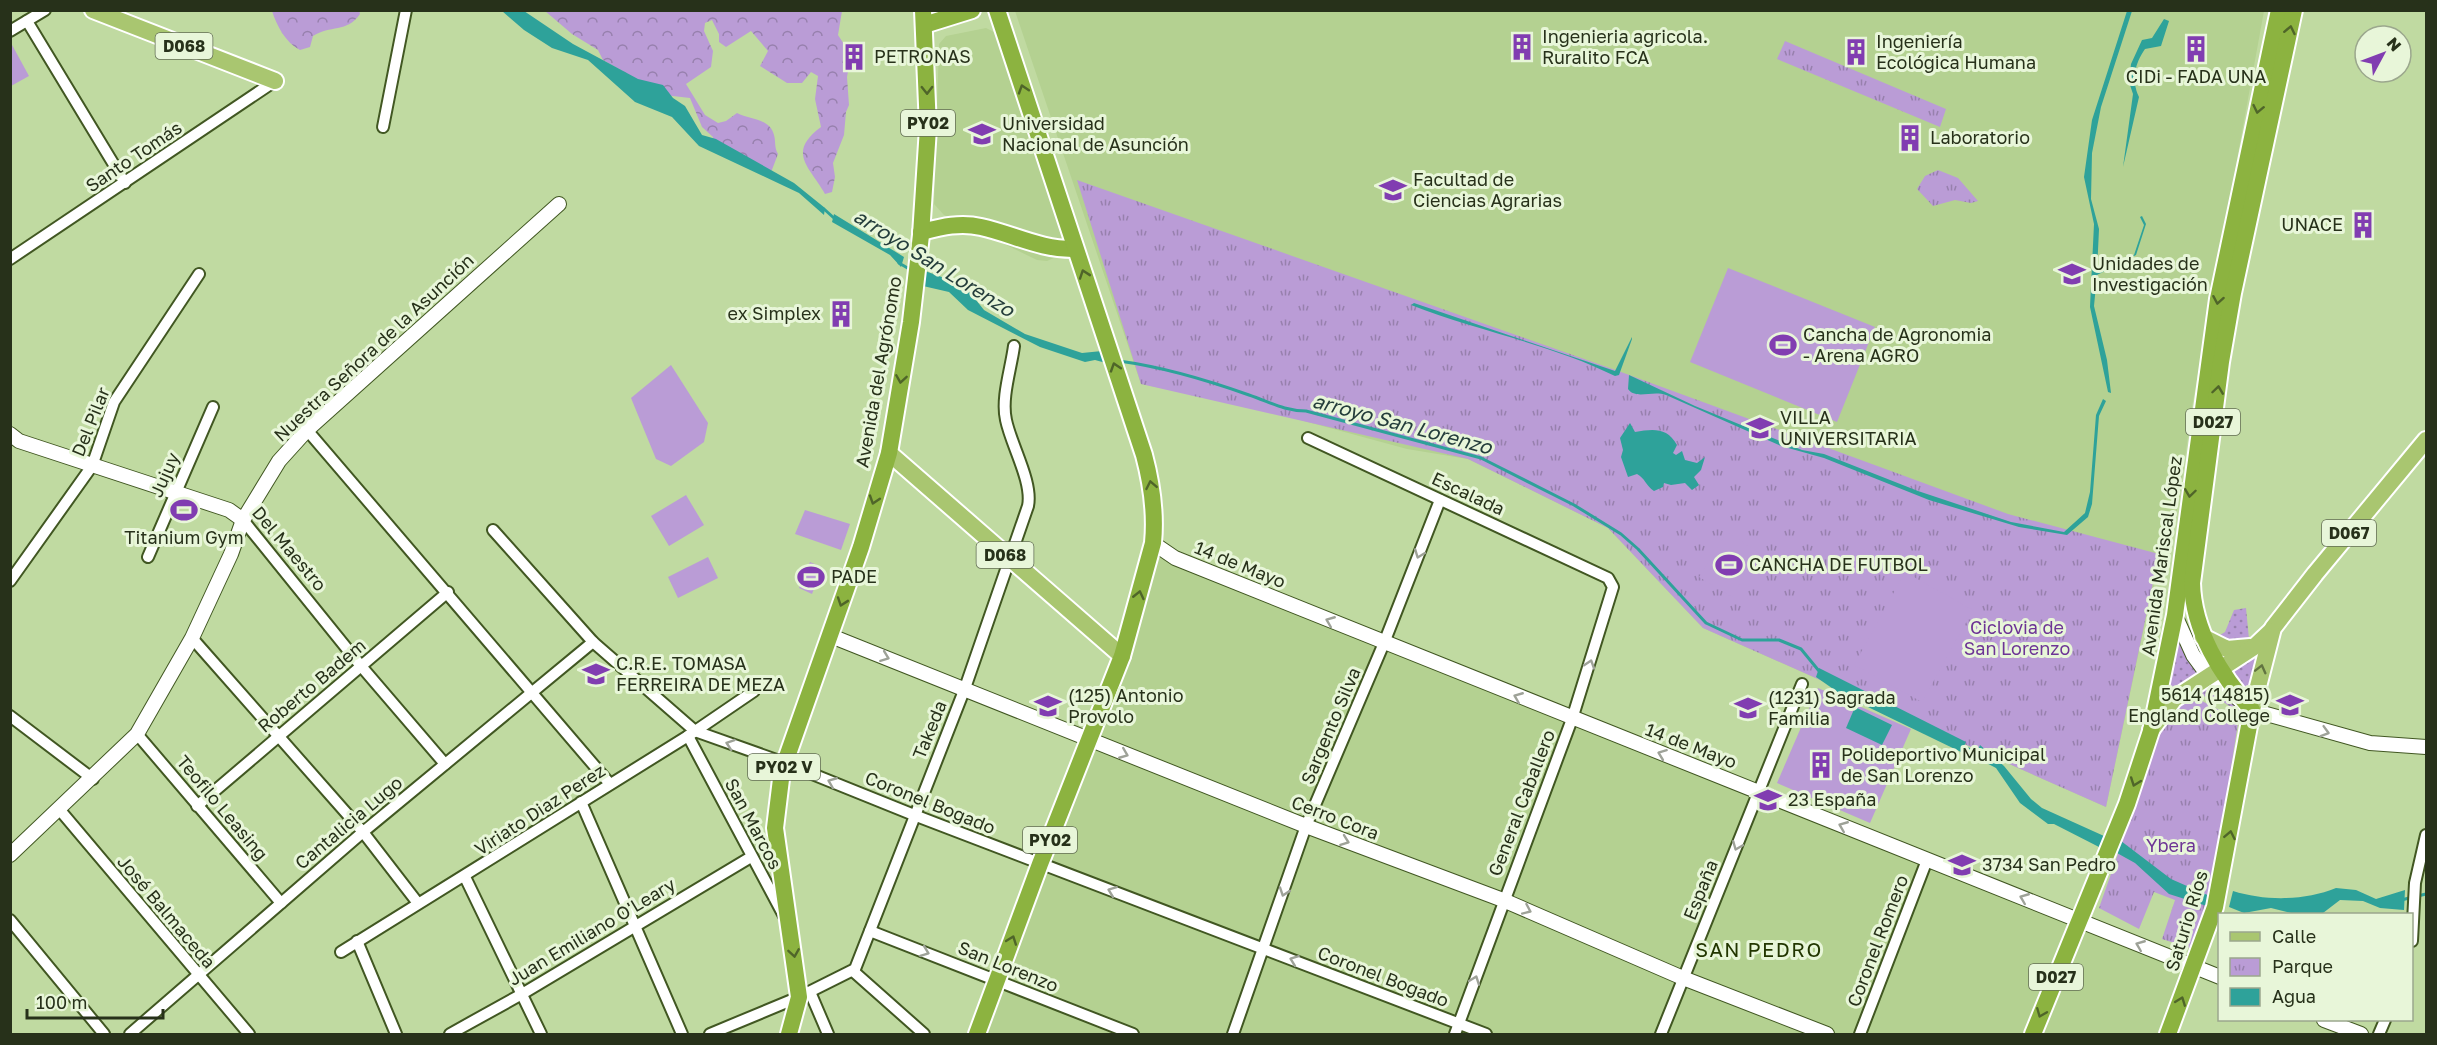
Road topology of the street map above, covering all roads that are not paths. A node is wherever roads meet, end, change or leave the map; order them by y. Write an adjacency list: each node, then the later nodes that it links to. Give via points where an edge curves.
1 (45, 10): 9 (street)
2 (93, 10): 11 (main road, D068)
3 (406, 10): 12 (street)
4 (972, 10): 8 (highway)
5 (997, 10): 16 (highway, PY02, one-way to 5)
6 (2279, 10): 37 (highway, Avenida Mariscal López / D027, one-way to 37, via 2218,299)
7 (2294, 10): 40 (highway, Avenida Mariscal López / D027, one-way to 7, via 2192,602 2192,583 2222,362)
8 (924, 18): 15 (highway, PY02, one-way to 15, via 928,128)
9 (27, 21): 10 (street); 13 (street)
10 (10, 31)
11 (275, 81): 13 (street, Santo Tomás)
12 (383, 128)
13 (125, 183): 17 (street, Santo Tomás)
14 (559, 204): 21 (street, Nuestra Señora de la Asunción)
15 (921, 234): 16 (highway, via 958,224 980,226 1053,250); 25 (highway, Avenida del Agrónomo / PY02 V, one-way to 25)
16 (1075, 249): 31 (highway, PY02, one-way to 16, via 1151,483)
17 (10, 259)
18 (199, 274): 26 (street, Del Pilar, via 114,402)
19 (1014, 346): 32 (street, Takeda, via 1006,420 1030,499)
20 (213, 407): 27 (street, Jujuy)
21 (307, 430): 29 (street, Nuestra Señora de la Asunción, via 279,461); 36 (street)
22 (10, 434): 26 (street, Del Maestro, via 19,441)
23 (1308, 438): 28 (street, Escalada)
24 (2427, 440): 38 (main road, D067)
25 (889, 453): 32 (main road, D068); 39 (highway, Avenida del Agrónomo / PY02 V, one-way to 39)
26 (92, 466): 27 (street, Del Maestro); 34 (street, Del Pilar)
27 (174, 494): 29 (street, Del Maestro, via 229,510); 33 (street, Jujuy)
28 (1440, 500): 35 (street, Escalada); 43 (street, Sargento Silva, one-way to 43)
29 (243, 520): 41 (street, Nuestra Señora de la Asunción); 46 (street, Del Maestro)
30 (493, 530): 42 (street, Coronel Bogado)
31 (1153, 543): 43 (street, 14 de Mayo, one-way to 31, via 1175,558); 45 (highway, PY02, one-way to 31)
32 (1012, 554): 45 (main road, D068); 49 (street, Takeda)
33 (148, 557)
34 (10, 581)
35 (1612, 582): 54 (street, General Caballero, one-way to 35, via 1613,593)
36 (448, 592): 46 (street, Roberto Badem); 51 (street)
37 (2175, 615): 47 (street, via 2193,655); 55 (highway, Avenida Mariscal López / D027)
38 (2273, 628): 44 (main road, D067); 52 (main road, D067, one-way to 38)
39 (831, 636): 49 (street, Cerro Cora, one-way to 49); 61 (highway, Avenida del Agrónomo / PY02 V)
40 (2203, 637): 44 (main road, via 2227,649); 47 (highway, Avenida Mariscal López / D027)
41 (192, 638): 56 (street, Nuestra Señora de la Asunción); 58 (street)
42 (594, 642): 51 (street, Cantalicia Lugo); 57 (street, Coronel Bogado)
43 (1384, 643): 54 (street, 14 de Mayo, one-way to 43); 70 (street, Sargento Silva)
44 (2254, 646): 47 (main road, D067)
45 (1124, 651): 59 (highway, PY02)
46 (361, 666): 58 (street, Roberto Badem); 62 (street, Del Maestro)
47 (2215, 672): 52 (highway, D027); 55 (main road, D067, via 2174,699)
48 (1802, 684): 65 (street, España)
49 (965, 688): 59 (street, Cerro Cora); 69 (street, Takeda)
50 (754, 691): 57 (street, Viriato Diaz Perez)
51 (532, 692): 62 (street, Cantalicia Lugo); 64 (street)
52 (2252, 710): 60 (street, one-way to 60, via 2370,743); 90 (highway, Saturio Ríos, one-way to 52, via 2219,893)
53 (10, 716): 63 (street)
54 (1572, 719): 65 (street, 14 de Mayo, one-way to 54); 78 (street, General Caballero)
55 (2151, 731): 82 (highway, Avenida Mariscal López / D027, one-way to 82)
56 (137, 734): 63 (street, Nuestra Señora de la Asunción); 67 (street, Teofilo Leasing)
57 (691, 734): 61 (street, Coronel Bogado, one-way to 57); 64 (street, Viriato Diaz Perez); 74 (street, San Marcos)
58 (278, 736): 67 (street, Roberto Badem); 71 (street)
59 (1089, 740): 70 (street, Cerro Cora, one-way to 70); 76 (highway, PY02)
60 (2427, 747)
61 (785, 763): 69 (street, Coronel Bogado, one-way to 61); 85 (highway, Avenida del Agrónomo / PY02 V, via 775,828)
62 (445, 764): 71 (street, Cantalicia Lugo)
63 (93, 779): 68 (street, Nuestra Señora de la Asunción)
64 (610, 784): 66 (street, Viriato Diaz Perez)
65 (1759, 792): 75 (street, 14 de Mayo, one-way to 65); 94 (street, España, one-way to 94)
66 (581, 802): 77 (street, Viriato Diaz Perez); 83 (street)
67 (197, 806): 80 (street, Teofilo Leasing)
68 (59, 809): 73 (street, Nuestra Señora de la Asunción); 92 (street, José Balmaceda)
69 (914, 816): 76 (street, Coronel Bogado); 86 (street, Takeda)
70 (1306, 826): 78 (street, Cerro Cora, one-way to 78); 88 (street, Sargento Silva, one-way to 88)
71 (363, 832): 79 (street); 80 (street, Cantalicia Lugo)
72 (2427, 835): 84 (street, via 2415,883)
73 (10, 855)
74 (751, 857): 83 (street, Juan Emiliano O'Leary); 85 (street, San Marcos)
75 (1927, 860): 82 (street, 14 de Mayo, one-way to 75); 118 (street, Coronel Romero)
76 (1040, 864): 88 (street, Coronel Bogado, one-way to 76); 95 (highway, PY02, one-way to 76)
77 (465, 877): 79 (street, Viriato Diaz Perez); 96 (street)
78 (1503, 900): 94 (street, Cerro Cora, one-way to 94); 100 (street, General Caballero, one-way to 78)
79 (417, 902): 87 (street, Viriato Diaz Perez)
80 (281, 903): 92 (street, Cantalicia Lugo)
81 (10, 920): 101 (street)
82 (2078, 920): 90 (street, 14 de Mayo, one-way to 82); 119 (highway, D027, one-way to 119)
83 (635, 924): 96 (street, Juan Emiliano O'Leary); 107 (street)
84 (2413, 926)
85 (790, 927): 97 (highway, Avenida del Agrónomo / PY02 V, one-way to 97)
86 (870, 930): 91 (street, Takeda); 95 (street, San Lorenzo, one-way to 95)
87 (357, 941): 89 (street, Viriato Diaz Perez); 104 (street)
88 (1265, 948): 100 (street, Coronel Bogado, one-way to 88); 114 (street, Sargento Silva)
89 (341, 952)
90 (2194, 967): 93 (street, 14 de Mayo); 120 (highway, Saturio Ríos, one-way to 90)
91 (854, 971): 97 (street); 111 (street)
92 (199, 977): 102 (street, Cantalicia Lugo); 103 (street, José Balmaceda)
93 (2218, 977)
94 (1683, 978): 116 (street, España); 117 (street, Cerro Cora)
95 (998, 980): 112 (highway, PY02); 113 (street, San Lorenzo)
96 (522, 994): 105 (street, Juan Emiliano O'Leary); 106 (street)
97 (805, 994): 108 (street); 109 (highway, Avenida del Agrónomo / PY02 V); 110 (street)
98 (2326, 1021): 121 (street)
99 (2385, 1021): 122 (street)
100 (1457, 1029): 115 (street, Coronel Bogado)
101 (104, 1035)
102 (130, 1035)
103 (249, 1035)
104 (396, 1035)
105 (450, 1035)
106 (541, 1035)
107 (682, 1035)
108 (710, 1035)
109 (789, 1035)
110 (828, 1035)
111 (924, 1035)
112 (977, 1035)
113 (1133, 1035)
114 (1233, 1035)
115 (1486, 1035)
116 (1660, 1035)
117 (1827, 1035)
118 (1860, 1035)
119 (2033, 1035)
120 (2168, 1035)
121 (2361, 1035)
122 (2379, 1035)

